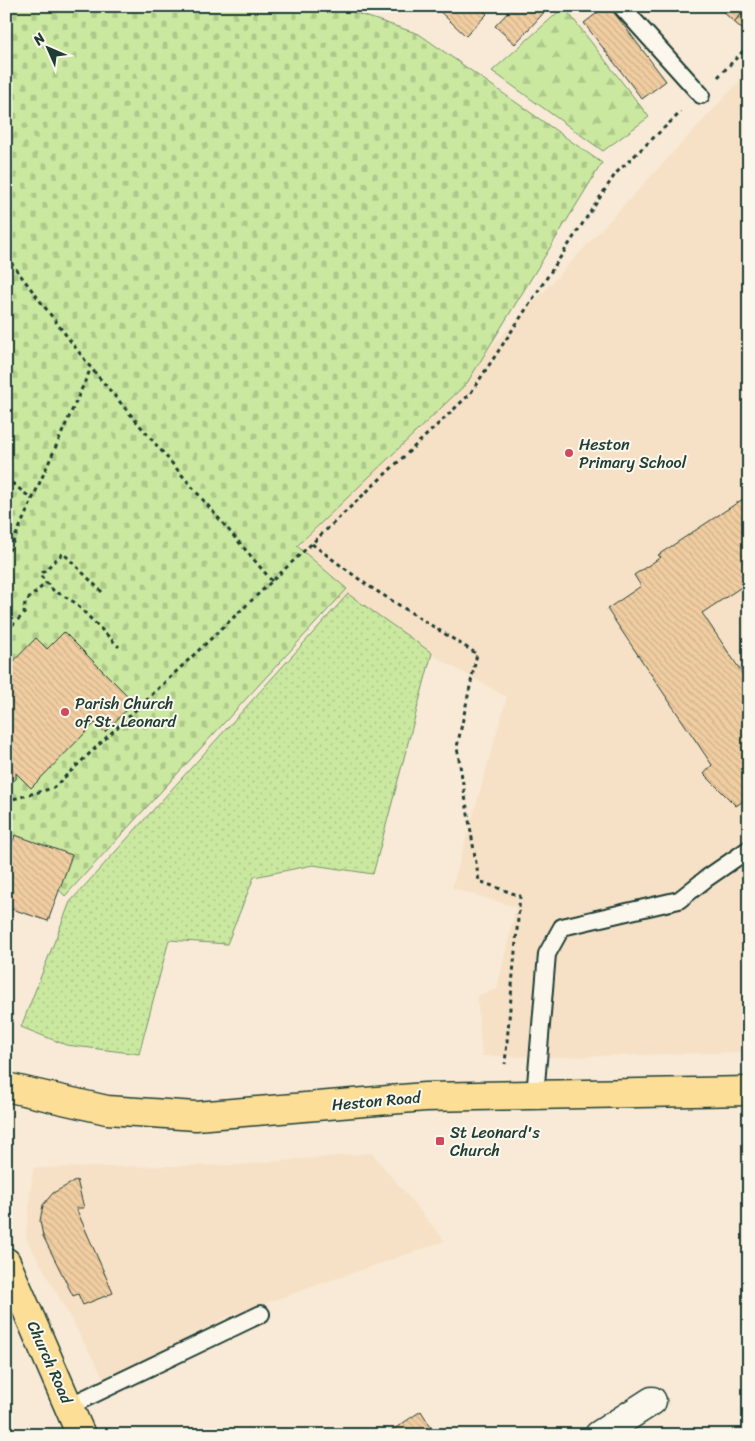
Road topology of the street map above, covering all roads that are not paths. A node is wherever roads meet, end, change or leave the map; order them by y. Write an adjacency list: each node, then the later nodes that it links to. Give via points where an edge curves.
1 (621, 6): 2 (lane)
2 (700, 95)
3 (749, 849): 6 (lane, via 679,900 562,927 547,954)
4 (6, 1087): 6 (main road, Heston Road, via 107,1110 196,1116 425,1097)
5 (749, 1091): 6 (main road, Heston Road)
6 (535, 1096)
7 (6, 1262): 10 (main road, Church Road)
8 (261, 1314): 10 (lane)
9 (652, 1400): 12 (street)
10 (69, 1406): 11 (main road, Church Road)
11 (81, 1435)
12 (599, 1435)

